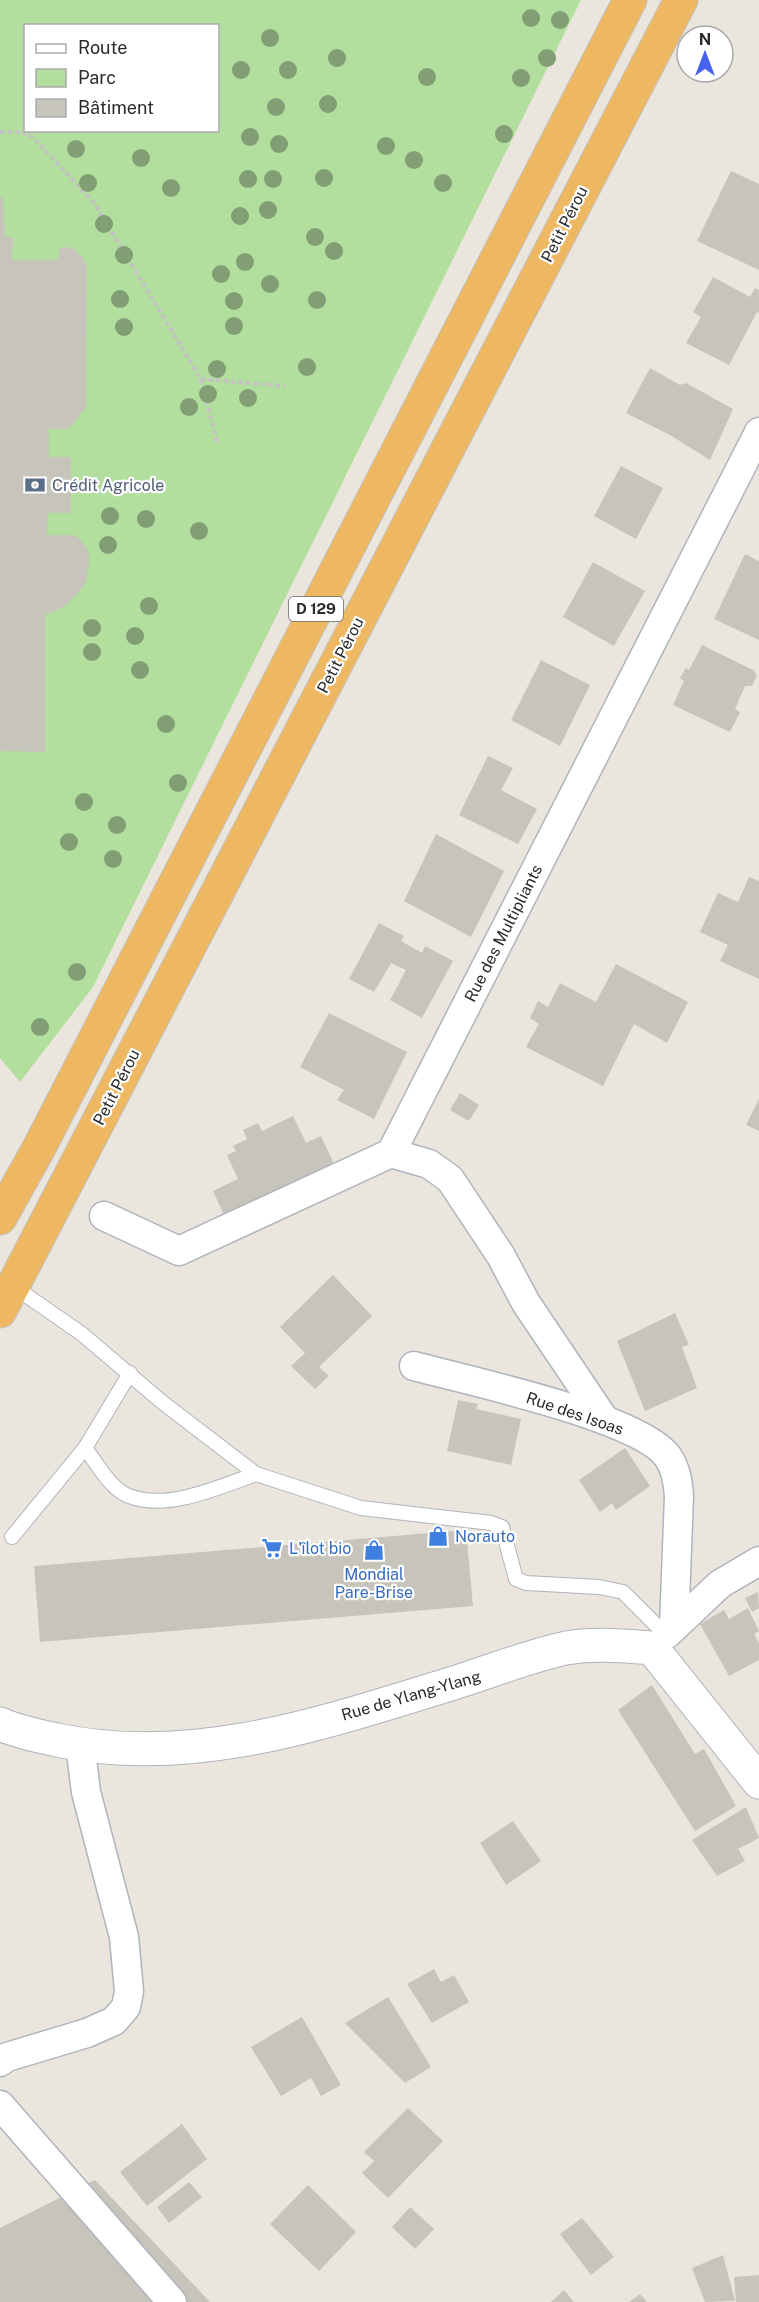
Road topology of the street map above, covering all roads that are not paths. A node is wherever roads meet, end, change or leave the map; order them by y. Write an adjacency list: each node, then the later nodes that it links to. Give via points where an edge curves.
1 (630, 0): 6 (highway, D 129)
2 (681, 0): 7 (highway, Petit Pérou / D 129)
3 (757, 441): 4 (street, Rue des Multipliants)
4 (391, 1153): 5 (street, via 179,1251); 10 (street, via 429,1164 450,1179 501,1256 526,1303)
5 (104, 1216)
6 (0, 1218)
7 (6, 1298): 9 (lane, via 82,1334)
8 (414, 1366): 10 (street, Rue des Isoas)
9 (130, 1373): 11 (lane); 12 (lane)
10 (604, 1419): 15 (street, Rue des Isoas, via 648,1440 667,1456 678,1478)
11 (85, 1448): 12 (lane, via 114,1485 128,1496 141,1498 189,1498); 13 (lane)
12 (256, 1474): 15 (lane, via 361,1508 502,1527 516,1578 526,1583 623,1592)
13 (12, 1537)
14 (759, 1561): 15 (street, via 720,1584)
15 (664, 1636): 17 (street, Rue de Ylang-Ylang, via 566,1648 441,1688 257,1739 170,1750); 18 (street)
16 (0, 1724): 17 (street, Rue de Ylang-Ylang)
17 (80, 1744): 19 (street, via 86,1792 124,1937 129,1991 126,2007 114,2021 87,2033)
18 (759, 1782)
19 (0, 2062)
20 (0, 2105): 21 (street)
21 (172, 2302)

